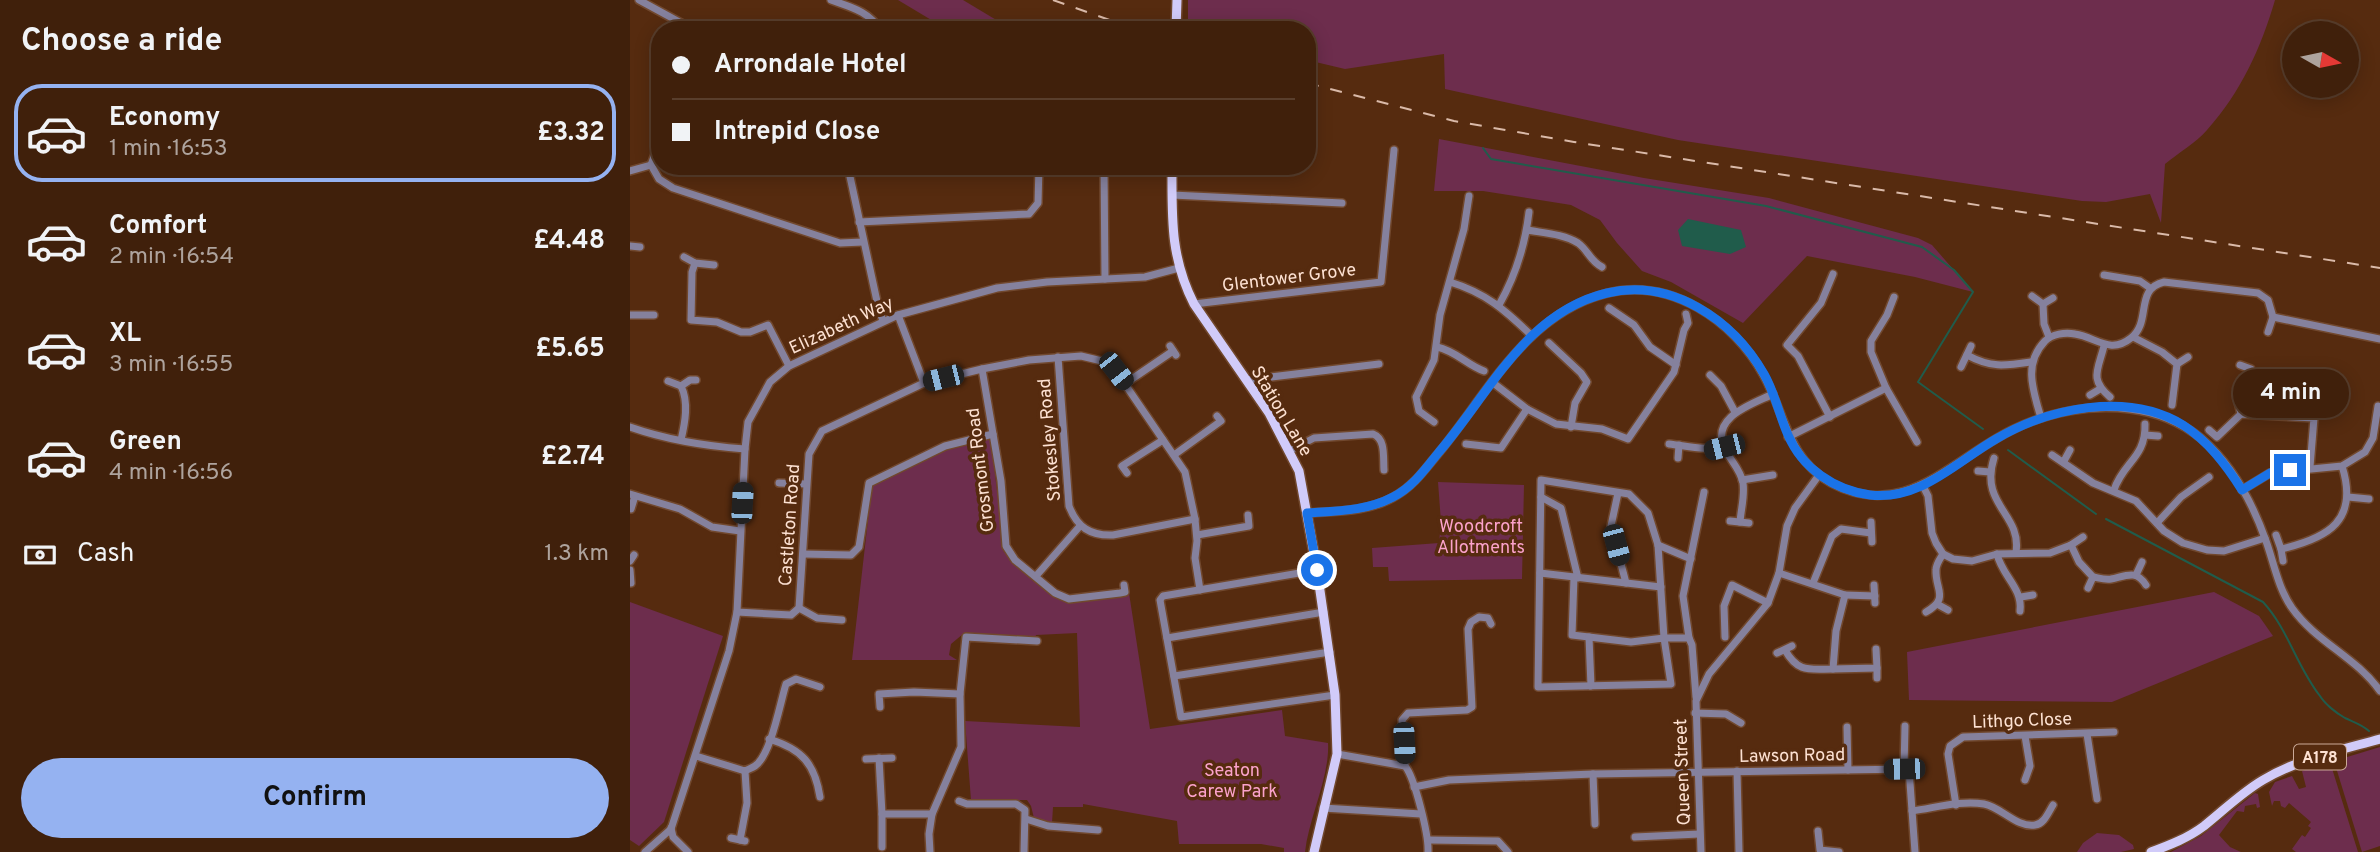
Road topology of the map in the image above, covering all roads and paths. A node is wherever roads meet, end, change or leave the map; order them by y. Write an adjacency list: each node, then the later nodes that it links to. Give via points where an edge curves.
1 (639, 0): 4 (street)
2 (831, 0): 5 (street)
3 (1177, 0): 6 (main road)
4 (669, 21)
5 (875, 21)
6 (1176, 21)
7 (1394, 150): 43 (street, Glentower Grove, via 1381,282)
8 (651, 164): 9 (street)
9 (630, 171)
10 (657, 175): 23 (street, via 673,188 840,243)
11 (850, 175): 21 (street)
12 (1038, 175): 21 (street, via 1038,203 1029,214)
13 (1104, 175): 35 (street)
14 (1172, 175): 15 (main road, Station Lane)
15 (1172, 195): 17 (street); 31 (main road, Station Lane)
16 (1469, 196): 19 (street)
17 (1342, 202)
18 (1456, 208): 19 (street)
19 (1467, 209): 36 (street)
20 (1529, 212): 22 (street)
21 (859, 222): 23 (street)
22 (1527, 230): 28 (street, via 1579,244); 45 (street, via 1521,258)
23 (863, 242): 54 (street)
24 (630, 246): 25 (street)
25 (640, 247)
26 (684, 257): 27 (street)
27 (695, 263): 29 (street); 75 (street, via 691,320 717,322 741,332 768,325)
28 (1593, 263): 30 (street); 32 (street)
29 (714, 265)
30 (1602, 267)
31 (1179, 268): 35 (street, Elizabeth Way, via 1144,277); 43 (main road, Station Lane)
32 (1585, 271)
33 (1833, 274): 38 (street)
34 (2104, 275): 37 (street, via 2140,281)
35 (1105, 279): 51 (street, Elizabeth Way, via 997,288)
36 (1450, 282): 45 (street); 64 (street)
37 (2150, 288): 53 (street, via 2164,282 2258,293 2268,300); 58 (street)
38 (1826, 291): 39 (street); 61 (street)
39 (1835, 295)
40 (2032, 296): 44 (street)
41 (1894, 297): 91 (street, via 1871,341 1874,362)
42 (2053, 298): 44 (street)
43 (1194, 304): 83 (main road, Station Lane)
44 (2043, 304): 57 (street)
45 (1499, 305): 56 (street)
46 (1609, 308): 52 (street)
47 (1625, 308): 52 (street)
48 (1686, 314): 73 (street, via 1688,323)
49 (630, 315): 50 (street, via 644,319)
50 (654, 315)
51 (898, 315): 54 (street, Elizabeth Way); 86 (street)
52 (1620, 316): 73 (street, via 1634,325 1650,347)
53 (2273, 317): 55 (street); 59 (street)
54 (883, 321): 75 (street, Elizabeth Way)
55 (2269, 332)
56 (1532, 336): 85 (street); 94 (street, via 1558,314 1606,293 1642,290 1670,295 1727,328 1754,359)
57 (2049, 337): 63 (street, via 2075,334); 70 (street)
58 (2133, 337): 63 (street); 72 (street)
59 (2380, 339)
60 (1549, 343): 111 (street, via 1587,382 1575,403)
61 (1787, 345): 66 (street); 105 (street, via 1802,362)
62 (1971, 346): 67 (street)
63 (2104, 346): 92 (street, via 2097,370)
64 (1437, 347): 76 (street, via 1458,355); 100 (street, via 1416,397)
65 (1173, 351): 87 (street)
66 (1781, 352)
67 (1967, 355): 70 (street, via 1990,366); 77 (street)
68 (1058, 357): 78 (street, Castleton Road); 87 (street, Castleton Road, via 1102,361); 164 (street, Stokesley Road, via 1069,506)
69 (2188, 357): 72 (street)
70 (2031, 362): 106 (street, via 2031,382)
71 (1379, 364): 83 (street)
72 (2177, 364): 97 (street)
73 (1676, 365): 117 (street)
74 (2240, 365): 102 (street, via 2251,369 2236,394)
75 (789, 366): 126 (street, Elizabeth Way, via 765,389 748,422)
76 (1470, 366): 79 (street); 80 (street)
77 (1961, 367)
78 (982, 369): 86 (street, Castleton Road); 113 (street, Grosmont Road)
79 (1485, 371)
80 (1466, 374)
81 (1710, 375): 90 (street)
82 (696, 380): 89 (street)
83 (1246, 380): 128 (main road, Station Lane)
84 (668, 381): 89 (street)
85 (1492, 382): 99 (street); 156 (street, via 1412,485 1378,505)
86 (924, 383): 145 (street, Castleton Road, via 822,431 809,454)
87 (1126, 383): 119 (street, Castleton Road)
88 (2310, 384): 107 (street, via 2316,387)
89 (681, 386): 118 (street, via 685,400)
90 (1721, 386): 93 (street); 101 (street)
91 (1886, 388): 105 (street); 120 (street)
92 (2100, 389): 95 (street); 96 (street)
93 (1711, 391)
94 (1773, 394): 101 (street); 116 (street)
95 (2090, 395)
96 (2110, 397)
97 (2172, 405)
98 (2378, 406): 134 (street, via 2373,438 2365,452)
99 (1527, 409): 111 (street); 121 (street, via 1502,447)
100 (1419, 411): 104 (street); 108 (street)
101 (1735, 412): 125 (street, via 1723,431)
102 (2241, 414): 107 (street); 112 (street, via 2217,437)
103 (1217, 416): 129 (street, via 1221,421)
104 (1410, 417)
105 (1830, 417): 116 (street)
106 (2041, 418): 146 (street, via 1997,438); 148 (street, via 2098,407 2167,418 2202,439)
107 (2314, 418): 135 (street)
108 (1434, 422)
109 (2145, 424): 114 (street)
110 (630, 427): 118 (street)
111 (1572, 427): 117 (street, via 1602,429)
112 (2209, 430)
113 (993, 434): 176 (street, via 945,446 869,483 859,547 851,555); 187 (street, Grosmont Road, via 1006,546 1015,560)
114 (2145, 435): 115 (street); 147 (street)
115 (2158, 436)
116 (1788, 437): 141 (street)
117 (1629, 439): 123 (street)
118 (681, 440): 126 (street)
119 (1163, 440): 129 (street, Castleton Road); 139 (street, via 1122,466)
120 (1917, 442)
121 (1466, 444)
122 (1669, 444): 124 (street)
123 (1636, 445)
124 (1679, 445): 125 (street, via 1710,451); 131 (street)
125 (1724, 447): 143 (street)
126 (744, 449): 165 (street, Elizabeth Way)
127 (2070, 450): 133 (street)
128 (1289, 451): 136 (street, via 1314,438 1373,434 1382,442); 156 (main road, Station Lane, via 1299,471)
129 (1174, 455): 158 (street, Castleton Road, via 1185,472)
130 (2052, 456): 133 (street)
131 (1678, 458)
132 (1994, 458): 138 (street)
133 (2064, 461): 147 (street, via 2093,483)
134 (2342, 466): 135 (street); 153 (street)
135 (2310, 467): 148 (street, via 2270,473)
136 (1384, 470)
137 (1978, 471): 138 (street)
138 (1990, 472): 175 (street, via 1997,503 2016,535)
139 (1127, 473)
140 (1773, 475): 143 (street)
141 (1819, 475): 146 (street, via 1850,491 1871,495 1892,495); 185 (street, Queen Street, via 1787,526)
142 (2209, 477): 163 (street, via 2181,497)
143 (1742, 480): 160 (street)
144 (779, 483): 145 (street)
145 (806, 484): 176 (street, Castleton Road)
146 (1923, 486): 177 (street, via 1932,533)
147 (2114, 490): 163 (street, via 2136,501)
148 (2242, 490): 170 (street)
149 (1704, 492): 179 (street)
150 (1618, 493): 152 (street, via 1541,480); 172 (street, via 1629,494 1648,513); 192 (street, via 1611,526)
151 (632, 495): 155 (street); 165 (street, via 680,509 712,527)
152 (1541, 497): 184 (street); 188 (street, via 1561,508)
153 (2348, 497): 154 (street); 174 (street, via 2337,523 2327,533)
154 (2369, 499)
155 (631, 509)
156 (1307, 513): 183 (main road, Station Lane)
157 (1248, 515): 167 (street, via 1249,526)
158 (1195, 519): 164 (street, via 1113,535); 167 (street, Castleton Road)
159 (1731, 521): 160 (street)
160 (1740, 522): 162 (street)
161 (1871, 522): 166 (street)
162 (1749, 523)
163 (2157, 523): 170 (street, via 2174,538 2207,550 2224,551)
164 (1080, 527): 187 (street)
165 (740, 531): 209 (street, Elizabeth Way)
166 (1871, 533): 171 (street); 193 (street, via 1837,531)
167 (1197, 535): 200 (street, Castleton Road)
168 (2276, 536): 174 (street)
169 (2082, 537): 173 (street)
170 (2265, 538): 231 (street, via 2289,604 2320,639 2350,659)
171 (1872, 542)
172 (1658, 545): 179 (street); 198 (street)
173 (2071, 545): 175 (street, via 2050,553); 189 (street, via 2078,562)
174 (2281, 549): 180 (street)
175 (2016, 552): 178 (street)
176 (803, 554): 206 (street, Castleton Road)
177 (1943, 554): 178 (street, via 1966,562); 205 (street, via 1936,569)
178 (1997, 554): 203 (street, via 2000,568)
179 (1690, 559): 220 (street, via 1683,596)
180 (2284, 561)
181 (2142, 562): 186 (street)
182 (630, 570): 191 (street)
183 (1317, 570): 200 (street); 210 (main road, Station Lane)
184 (1540, 573): 188 (street); 229 (street, via 1538,687)
185 (1779, 573): 193 (street); 204 (street, Queen Street)
186 (2136, 575): 189 (street); 197 (street)
187 (1037, 576): 195 (street, Grosmont Road, via 1069,599 1125,592)
188 (1576, 577): 192 (street); 216 (street, via 1572,635)
189 (2093, 577): 199 (street)
190 (1722, 581): 194 (street)
191 (631, 583)
192 (1626, 583): 198 (street)
193 (1812, 583): 201 (street)
194 (1732, 584): 204 (street); 215 (street, via 1724,606)
195 (1124, 585)
196 (1874, 585): 201 (street, via 1875,600)
197 (2146, 585)
198 (1661, 587): 219 (street)
199 (2088, 588)
200 (1200, 590): 218 (street, via 1160,600)
201 (1845, 595): 226 (street)
202 (2033, 595): 203 (street)
203 (2021, 597): 208 (street)
204 (1768, 603): 234 (street, Queen Street, via 1709,674)
205 (1937, 604): 207 (street); 211 (street)
206 (799, 608): 209 (street, Castleton Road, via 791,615); 212 (street, via 817,618)
207 (1948, 610)
208 (2020, 611)
209 (737, 612): 246 (street, Elizabeth Way)
210 (1324, 612): 218 (street); 224 (main road, Station Lane)
211 (1926, 612)
212 (842, 620)
213 (1491, 624): 250 (street, via 1488,618 1479,617 1468,629 1472,707 1404,715)
214 (1733, 624): 215 (street)
215 (1724, 625): 217 (street)
216 (1589, 637): 219 (street, via 1631,642); 229 (street)
217 (1725, 637)
218 (1167, 638): 227 (street)
219 (1664, 638): 220 (street); 229 (street, via 1671,684)
220 (1689, 638): 234 (street)
221 (1037, 642): 232 (street, via 966,637)
222 (1876, 649): 225 (street)
223 (1784, 650): 226 (street, via 1799,667)
224 (1330, 652): 227 (street); 233 (main road, Station Lane)
225 (1877, 667): 226 (street); 228 (street)
226 (1833, 669)
227 (1174, 676): 233 (street, via 1181,717)
228 (1877, 678)
229 (1591, 686)
230 (820, 687): 243 (street, via 796,679 786,684)
231 (2380, 691)
232 (960, 694): 235 (street, via 875,694); 267 (street, via 961,747)
233 (1335, 695): 245 (main road, Station Lane)
234 (1696, 701): 236 (street, Queen Street)
235 (880, 707)
236 (1695, 713): 237 (street, via 1726,714); 255 (street, Queen Street)
237 (1741, 723)
238 (1905, 726): 251 (street)
239 (1847, 727): 252 (street)
240 (2114, 732): 241 (street, Lithgo Close)
241 (2087, 734): 242 (street, Lithgo Close); 260 (street)
242 (2025, 736): 257 (street, via 2030,766); 262 (street, Lithgo Close, via 1970,736 1950,746)
243 (769, 739): 253 (street, via 757,765); 259 (street, via 799,753 811,766 817,779)
244 (2380, 739): 290 (main road, A178, via 2269,776 2186,838)
245 (1337, 754): 250 (street); 264 (main road, Station Lane)
246 (696, 756): 253 (street); 271 (street, Elizabeth Way)
247 (879, 758): 248 (street); 249 (street); 266 (street)
248 (892, 758)
249 (866, 759)
250 (1405, 766): 258 (street)
251 (1904, 769): 252 (street, Lawson Road); 265 (street, via 1909,769)
252 (1848, 770): 254 (street, Lawson Road)
253 (745, 771): 276 (street, via 743,841)
254 (1737, 771): 255 (street, Lawson Road); 287 (street)
255 (1697, 772): 256 (street, Lawson Road); 274 (street, Queen Street)
256 (1593, 774): 258 (street, Lawson Road, via 1448,780); 270 (street)
257 (2025, 780)
258 (1414, 787): 268 (street)
259 (816, 793)
260 (2096, 799)
261 (959, 801): 269 (street, via 1016,804 1025,810)
262 (1956, 805): 263 (street, via 1987,804 2032,825 2043,821); 265 (street)
263 (2053, 806)
264 (1323, 808): 268 (street); 283 (main road, Station Lane)
265 (1912, 811): 289 (street)
266 (882, 814): 267 (street); 278 (street)
267 (932, 814): 281 (street)
268 (1421, 814): 277 (street)
269 (1026, 819): 272 (street, via 1048,826); 282 (street)
270 (1595, 824)
271 (671, 828): 279 (street, Elizabeth Way); 280 (street, via 673,837)
272 (1098, 830)
273 (1818, 831): 288 (street, via 1820,850)
274 (1699, 834): 275 (street); 286 (street, Queen Street)
275 (1635, 837)
276 (731, 838)
277 (1429, 839): 284 (street); 285 (street, via 1498,841)
278 (883, 847)
279 (645, 852)
280 (688, 852)
281 (930, 852)
282 (1024, 852)
283 (1314, 852)
284 (1428, 852)
285 (1508, 852)
286 (1701, 852)
287 (1739, 852)
288 (1839, 852)
289 (1915, 852)
290 (2151, 852)

